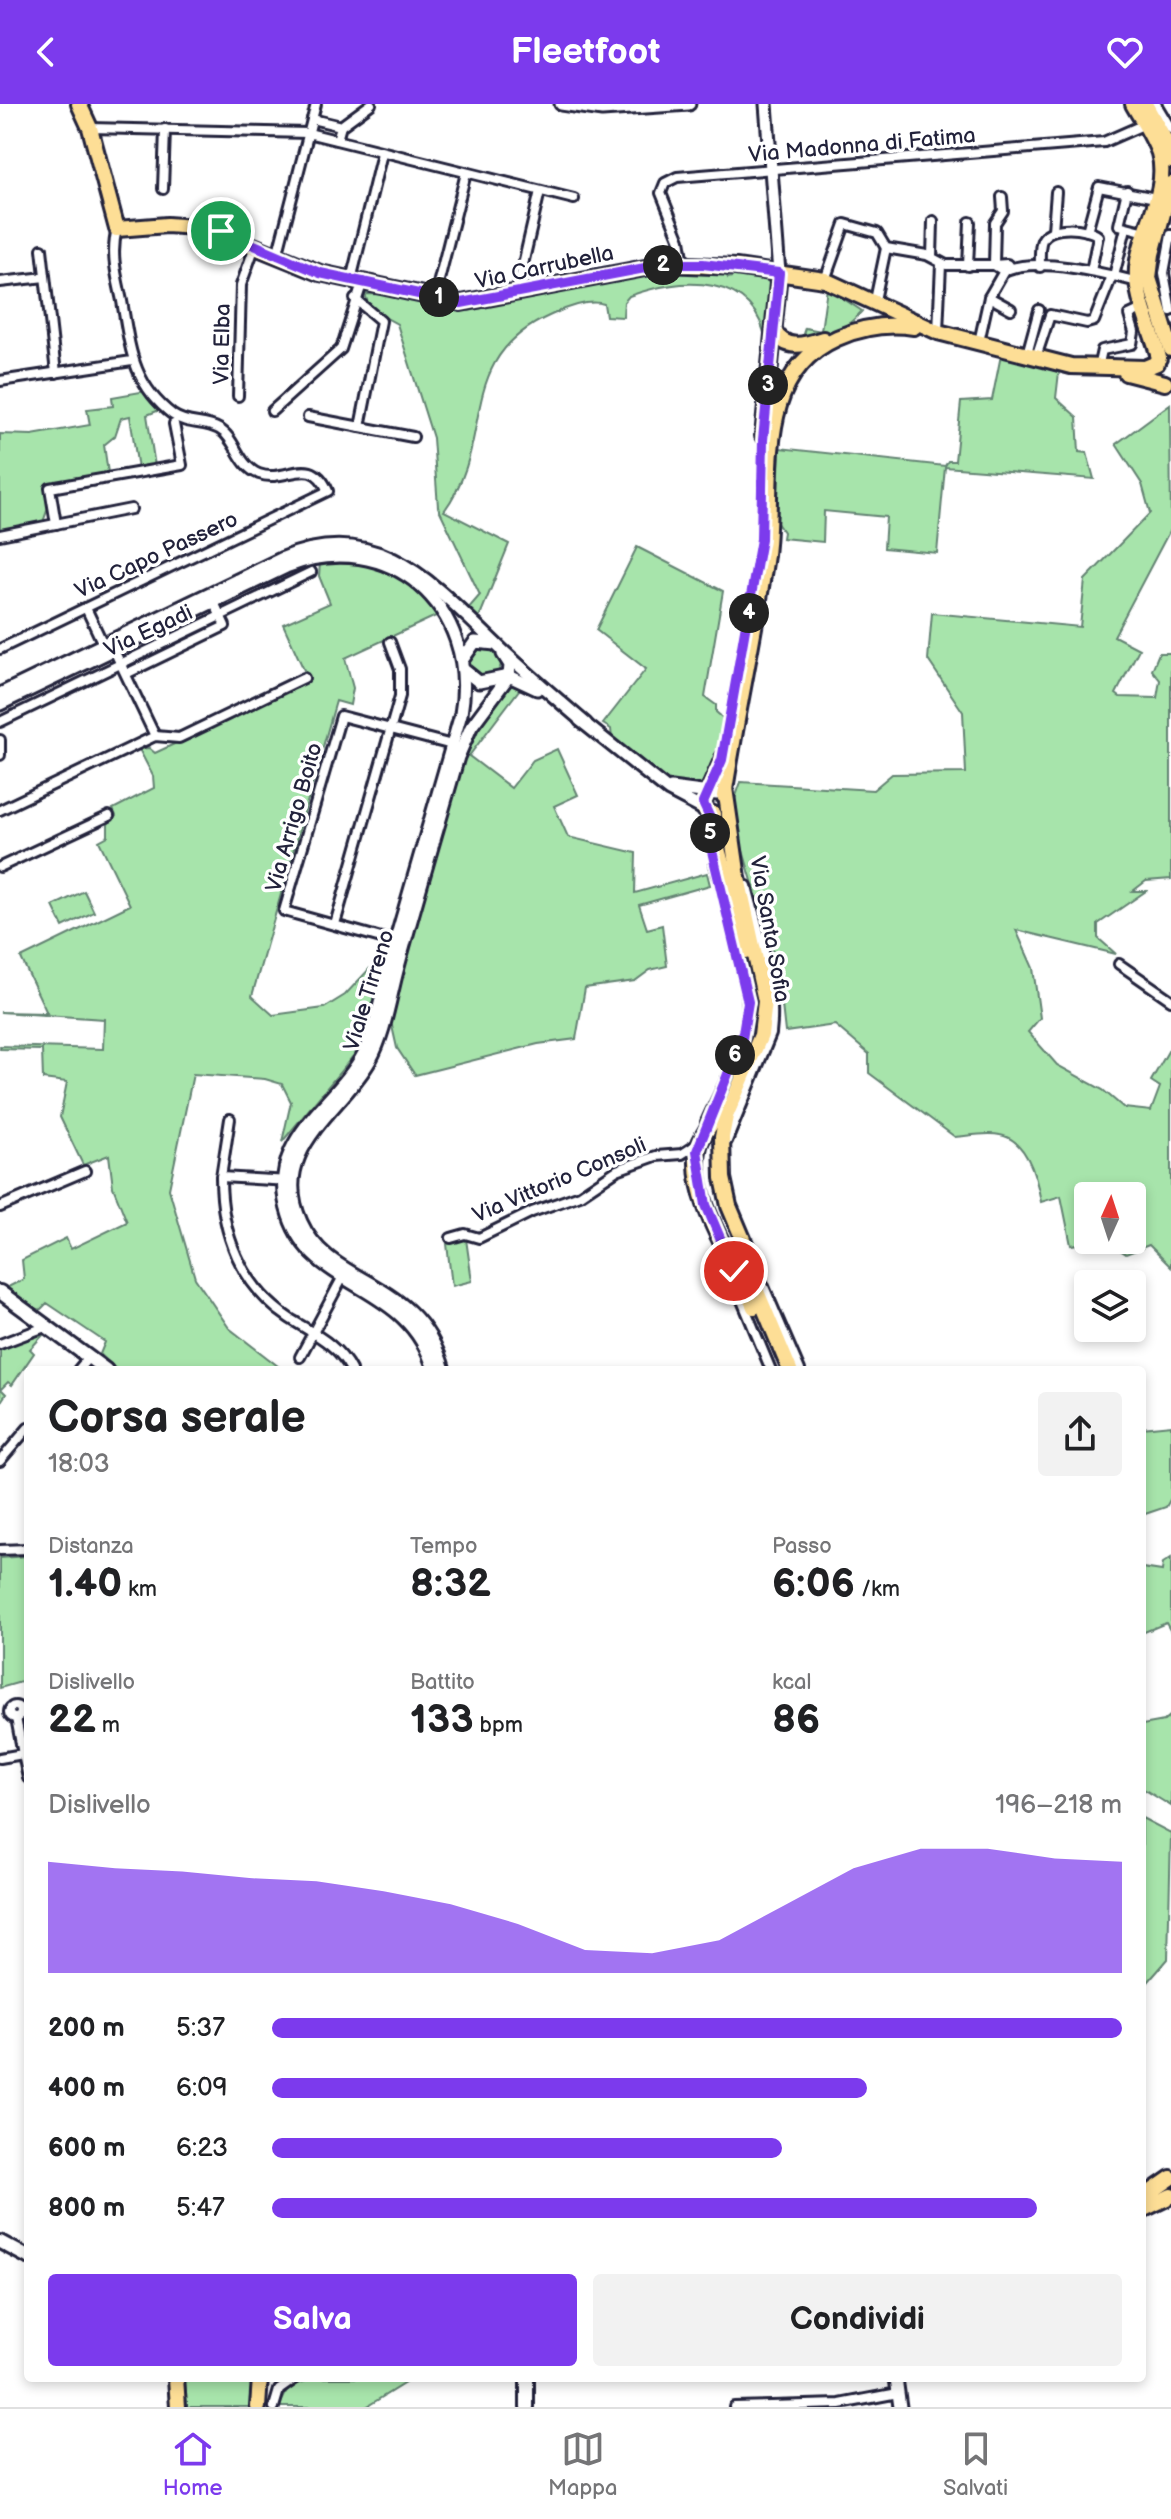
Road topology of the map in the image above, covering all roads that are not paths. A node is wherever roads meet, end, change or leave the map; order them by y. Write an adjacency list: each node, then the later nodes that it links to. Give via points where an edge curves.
1 (79, 104): 14 (main road)
2 (316, 104): 10 (street)
3 (371, 104): 13 (street)
4 (561, 104): 5 (street, via 602,110)
5 (689, 104)
6 (766, 104): 20 (street)
7 (1133, 104): 12 (main road)
8 (1145, 104): 19 (main road)
9 (1156, 104): 11 (street)
10 (312, 119): 13 (street); 16 (street)
11 (1169, 123)
12 (1145, 124): 20 (street, Via Madonna di Fatima, via 1104,142); 28 (main road, via 1161,164)
13 (341, 126): 17 (street)
14 (90, 128): 15 (street); 33 (main road)
15 (165, 129): 16 (street); 23 (street)
16 (308, 133): 17 (street); 41 (street)
17 (337, 140): 18 (street)
18 (382, 153): 21 (street); 55 (street)
19 (1171, 161)
20 (770, 170): 43 (street, Via Madonna di Fatima, via 677,177 661,187); 50 (street)
21 (466, 173): 24 (street); 58 (street)
22 (1171, 184): 62 (main road, via 1149,270)
23 (163, 189)
24 (540, 191): 29 (street); 57 (street)
25 (1127, 191): 28 (street); 32 (street, via 1119,225); 35 (street, via 1099,187)
26 (1056, 192): 34 (street)
27 (1002, 197): 45 (street)
28 (1156, 198): 36 (main road)
29 (574, 199)
30 (933, 221): 42 (street)
31 (970, 222): 46 (street)
32 (1126, 228): 36 (street); 51 (street)
33 (117, 229): 38 (main road, Via Carrubella, via 192,225); 72 (street, via 116,279)
34 (1053, 230): 35 (street); 47 (street, via 1042,239)
35 (1087, 231): 49 (street, via 1098,236)
36 (1146, 232): 56 (main road)
37 (1171, 235): 62 (street)
38 (255, 246): 41 (main road, Via Carrubella); 77 (street, Via Elba, via 241,285)
39 (886, 248): 42 (street); 53 (street, via 877,233 845,224); 61 (street)
40 (42, 249): 52 (street)
41 (277, 256): 55 (main road, Via Carrubella)
42 (932, 257): 44 (street)
43 (684, 263): 50 (main road, Via Carrubella); 57 (main road, Via Carrubella)
44 (941, 264): 46 (street); 67 (street)
45 (994, 265): 46 (street); 48 (street)
46 (968, 266)
47 (1040, 267): 48 (street); 49 (street)
48 (1007, 270): 59 (street)
49 (1091, 271): 51 (street)
50 (779, 273): 53 (main road, Via Carrubella); 66 (main road)
51 (1113, 276): 56 (street); 71 (street, via 1094,321 1050,315)
52 (45, 277): 54 (street); 74 (street)
53 (825, 280): 61 (main road, Via Carrubella)
54 (0, 282)
55 (356, 282): 58 (main road, Via Carrubella); 60 (street)
56 (1138, 282): 62 (main road)
57 (520, 293): 58 (main road, Via Carrubella, via 469,304)
58 (435, 296)
59 (989, 297): 63 (street); 69 (street)
60 (355, 299): 78 (street, via 344,345); 81 (street, via 381,321)
61 (871, 303): 67 (main road, Via Carrubella); 68 (main road)
62 (1154, 303): 65 (street); 70 (main road); 73 (street, via 1129,315 1132,344 1102,350)
63 (1011, 309)
64 (1039, 310): 71 (street)
65 (1171, 311)
66 (774, 331): 68 (main road, via 779,340 798,346); 109 (main road, via 763,440 761,539)
67 (938, 332): 68 (main road, Via Santa Sofia, via 882,325); 69 (main road, Via Carrubella)
68 (831, 339): 109 (main road, Via Santa Sofia, via 794,373 775,421 767,554)
69 (979, 342): 71 (main road, Via Carrubella)
70 (1165, 355): 73 (main road, via 1145,368); 76 (main road, via 1158,374)
71 (1032, 356): 73 (main road, Via Carrubella)
72 (132, 361): 74 (street); 89 (street, Via Capo Passero, via 172,414 221,429 253,471 268,476 309,472 328,491)
73 (1102, 369): 76 (main road)
74 (56, 373): 75 (street)
75 (0, 381)
76 (1169, 388)
77 (238, 396)
78 (272, 411)
79 (308, 417): 81 (street)
80 (174, 424): 84 (street, via 182,465 50,488)
81 (360, 427): 82 (street)
82 (413, 437)
83 (131, 509): 84 (street)
84 (56, 524): 85 (street)
85 (0, 535)
86 (403, 568): 88 (street, Viale Tirreno, via 355,556 318,557); 94 (street, Viale Tirreno, via 427,580); 96 (street, Viale Tirreno, via 444,613)
87 (311, 572): 90 (street, Via Egadi)
88 (211, 597): 90 (street); 92 (street, Viale Tirreno)
89 (86, 608): 92 (street); 93 (street, Via Capo Passero)
90 (221, 616): 95 (street, Via Egadi); 97 (street, via 225,626)
91 (390, 642): 103 (street, via 401,678)
92 (109, 645): 95 (street); 100 (street, Viale Tirreno)
93 (0, 649)
94 (500, 649): 96 (street, via 475,642 465,651); 98 (street); 102 (street, Viale Tirreno)
95 (120, 663): 97 (street); 101 (street, Via Egadi)
96 (463, 664): 98 (street, via 479,682); 106 (street, Viale Tirreno)
97 (126, 674): 104 (street)
98 (503, 676): 102 (street, via 530,684); 106 (street, Viale Tirreno)
99 (304, 678): 104 (street, via 179,738)
100 (4, 697)
101 (0, 722)
102 (586, 724): 108 (street)
103 (391, 727): 106 (street); 114 (street); 114 (street, Via Arrigo Boito, via 342,715 284,911)
104 (155, 736): 110 (street)
105 (0, 740): 107 (street)
106 (456, 746): 115 (street, Viale Tirreno)
107 (0, 755)
108 (660, 782): 109 (street); 109 (street, via 669,791)
109 (713, 800): 112 (main road, Via Santa Sofia); 119 (main road, Via Santa Sofia, via 757,1002 751,1041)
110 (0, 810)
111 (109, 816): 113 (street)
112 (731, 834): 119 (main road, Via Santa Sofia, via 765,1011 761,1035 726,1116); 121 (street, via 769,971 774,1008 771,1034)
113 (1, 864)
114 (335, 924): 115 (street, Via Arrigo Boito)
115 (400, 943): 125 (street, Viale Tirreno, via 377,1023 362,1055 297,1137)
116 (1119, 964): 117 (street)
117 (1171, 1000)
118 (230, 1119): 124 (street)
119 (710, 1136): 120 (street); 121 (main road, Via Santa Sofia); 122 (main road, Via Santa Sofia)
120 (682, 1154): 122 (street); 127 (street, Via Vittorio Consoli, via 656,1156 617,1170 580,1195 479,1238)
121 (722, 1157): 129 (main road, Via Santa Sofia, via 725,1193)
122 (699, 1170): 128 (main road, Via Santa Sofia)
123 (85, 1171): 126 (street)
124 (221, 1177): 125 (street); 134 (street, via 225,1225 243,1269 270,1303)
125 (290, 1181): 130 (street, Viale Tirreno, via 287,1210 297,1234 315,1258)
126 (0, 1207)
127 (451, 1238)
128 (721, 1244): 131 (main road, Via Santa Sofia); 143 (street)
129 (753, 1263): 131 (main road, Via Santa Sofia); 146 (street)
130 (345, 1273): 134 (street); 141 (street, Viale Tirreno, via 403,1315); 142 (street, Viale Tirreno, via 396,1297 415,1315)
131 (749, 1283): 144 (main road, Via Santa Sofia); 145 (main road, Via Santa Sofia)
132 (0, 1292): 133 (main road)
133 (45, 1327): 135 (street); 136 (main road)
134 (313, 1333): 137 (street); 140 (street)
135 (0, 1344)
136 (89, 1357): 138 (street); 139 (main road)
137 (300, 1357)
138 (81, 1366)
139 (101, 1366)
140 (348, 1366)
141 (433, 1366)
142 (442, 1366)
143 (769, 1366)
144 (780, 1366)
145 (788, 1366)
146 (798, 1366)
147 (24, 1433): 148 (street)
148 (0, 1461)
149 (24, 1549): 150 (street)
150 (0, 1550)
151 (16, 1718): 152 (street)
152 (23, 1754): 153 (street); 154 (street)
153 (0, 1758)
154 (24, 1759)
155 (1171, 2180): 156 (main road)
156 (1146, 2195)
157 (1171, 2196): 158 (main road)
158 (1146, 2208)
159 (0, 2242): 160 (main road)
160 (24, 2255)
161 (174, 2382): 167 (main road)
162 (290, 2382): 168 (street, via 279,2390)
163 (527, 2382): 169 (main road)
164 (897, 2382): 165 (street)
165 (898, 2393): 166 (street); 171 (street)
166 (838, 2405): 170 (street)
167 (177, 2406)
168 (274, 2407)
169 (527, 2407)
170 (734, 2407)
171 (900, 2407)

